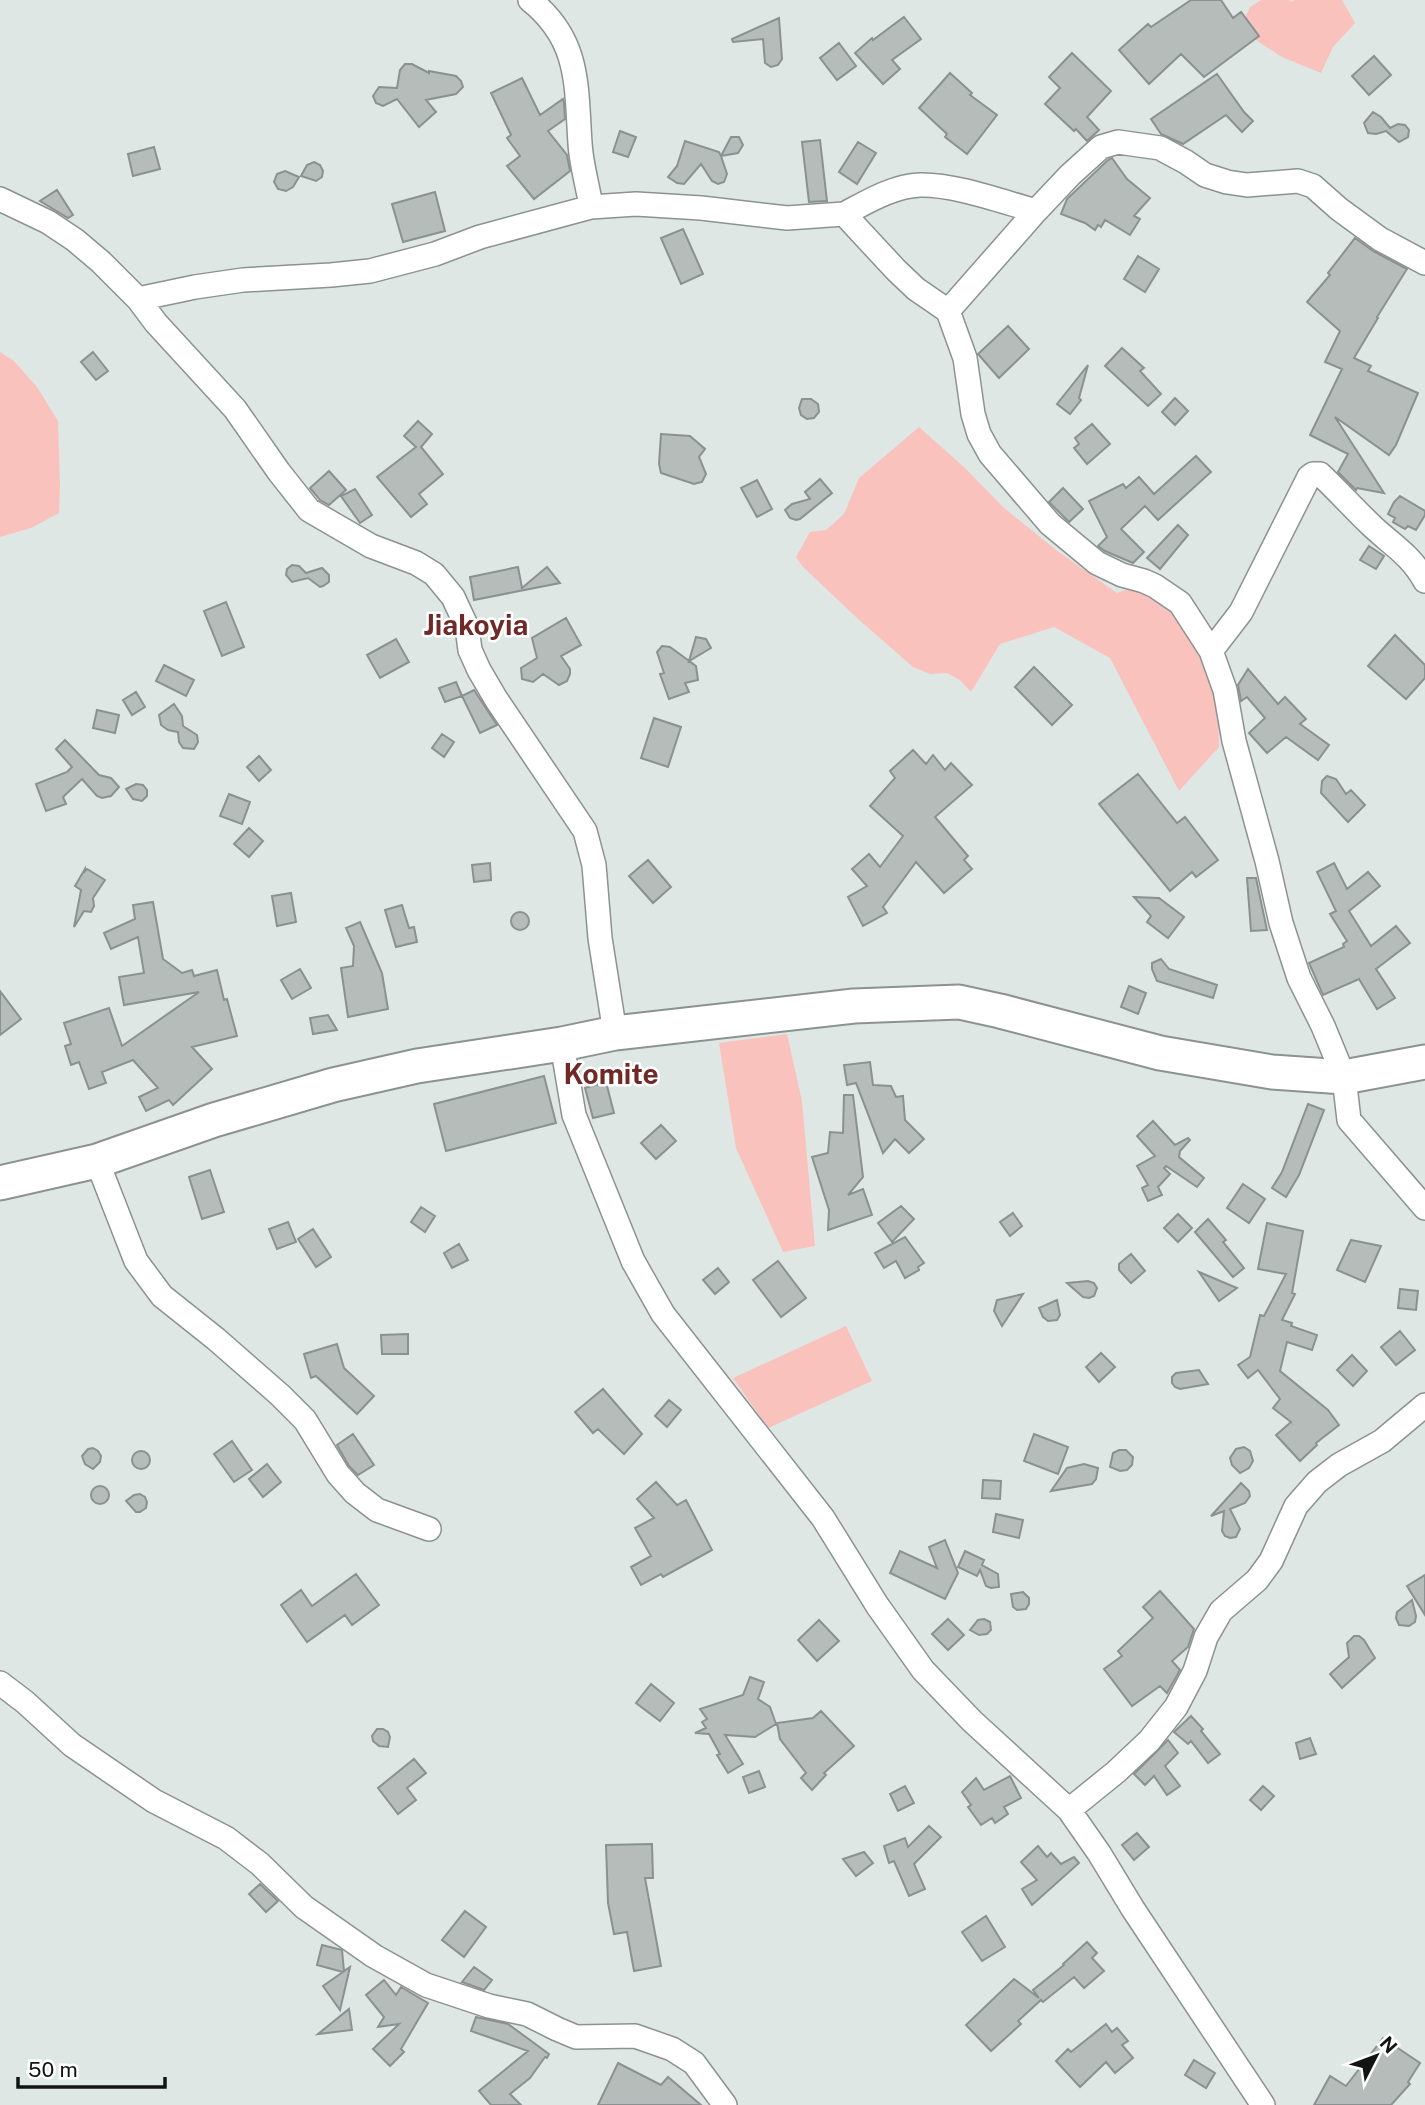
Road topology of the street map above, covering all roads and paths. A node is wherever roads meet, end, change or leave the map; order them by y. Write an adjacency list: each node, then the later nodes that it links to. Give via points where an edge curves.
1 (530, 0): 3 (street, via 556,26 574,65 580,146)
2 (0, 199): 7 (street, via 75,240)
3 (591, 207): 5 (street, via 636,204 787,218); 7 (street, via 370,271 243,280)
4 (1036, 211): 5 (street, via 919,185 895,190); 6 (street, via 1101,147 1118,142 1160,148 1205,175 1227,182 1298,181 1313,186 1380,239); 8 (street)
5 (844, 214): 8 (street, via 916,289)
6 (1425, 263)
7 (138, 299): 11 (street, via 235,409 309,510 371,546 416,563 434,574 453,597 485,680 585,831 594,865)
8 (948, 311): 10 (street, via 965,358 976,424 989,454 1050,524 1097,563 1156,586 1180,603)
9 (1424, 573): 10 (street, via 1321,474 1313,474 1241,612)
10 (1211, 651): 14 (street, via 1225,690 1281,923 1299,978)
11 (615, 1033): 12 (street); 14 (street, via 854,1006 959,1002 1160,1053 1272,1072)
12 (562, 1044): 15 (street, via 333,1084); 21 (street, via 574,1115 633,1261 663,1314 823,1517 923,1670)
13 (1425, 1062): 14 (street)
14 (1343, 1077): 17 (street, via 1349,1120)
15 (97, 1161): 16 (street); 19 (street, via 136,1261 162,1296 305,1420 355,1493 377,1510)
16 (0, 1183)
17 (1425, 1208)
18 (1425, 1405): 21 (street, via 1382,1441 1317,1482 1296,1506 1271,1561 1257,1580 1221,1611 1176,1707 1149,1741)
19 (429, 1529)
20 (0, 1683): 22 (street, via 72,1745 153,1801 226,1839 304,1907 374,1956 426,1985 527,2014 576,2036 635,2036 671,2049 694,2063)
21 (1069, 1810): 23 (street)
22 (725, 2105)
23 (1263, 2105)

